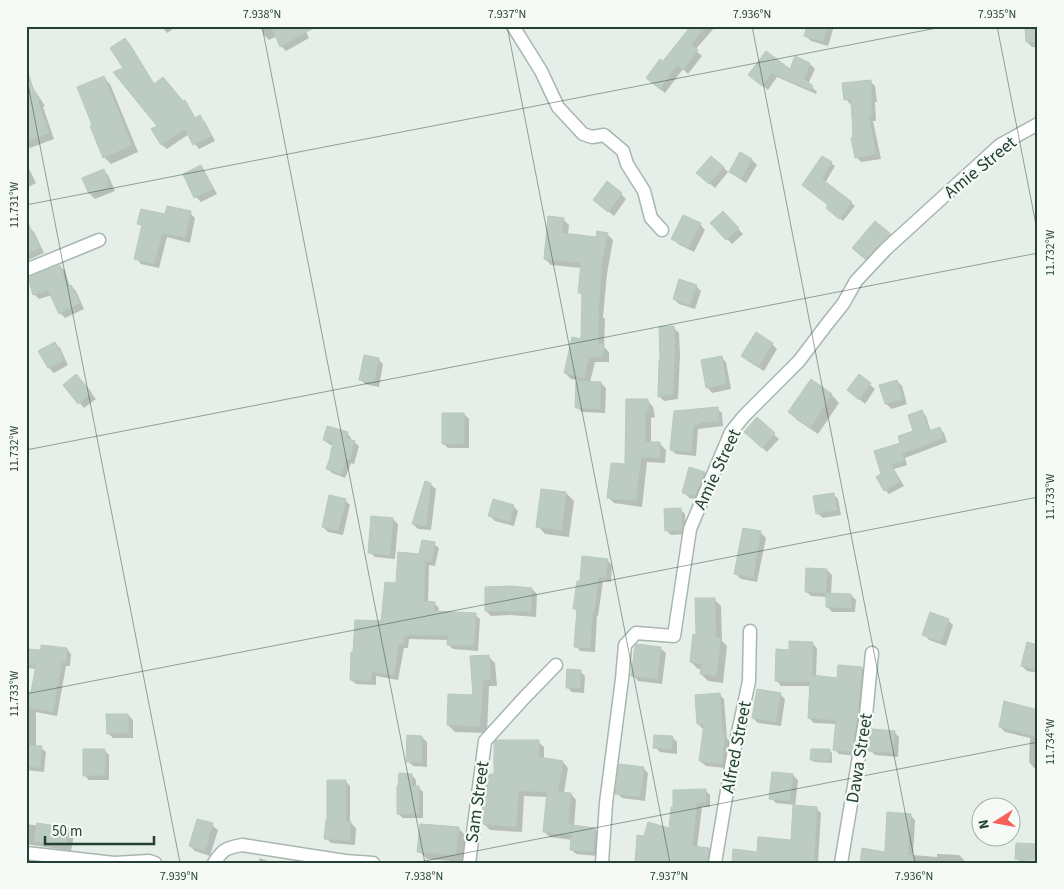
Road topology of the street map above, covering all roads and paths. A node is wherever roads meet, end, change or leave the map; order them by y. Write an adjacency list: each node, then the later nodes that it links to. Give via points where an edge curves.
1 (513, 26): 3 (street, via 558,107 583,134 592,137 604,134 623,151 627,164 644,191 651,218)
2 (1038, 124): 15 (street, Amie Street, via 1000,145 886,249 856,281 843,304 799,361 732,432 690,529 674,636 636,633 625,645)
3 (662, 230)
4 (99, 240): 5 (street)
5 (26, 270)
6 (750, 631): 16 (street, Alfred Street, via 749,681)
7 (872, 653): 17 (street, Dawa Street, via 866,715)
8 (556, 665): 14 (street, Sam Street, via 485,741)
9 (26, 853): 11 (street, via 114,863)
10 (345, 862): 12 (street, via 242,845 228,847); 13 (street)
11 (155, 863)
12 (214, 863)
13 (373, 863)
14 (469, 863)
15 (602, 863)
16 (715, 863)
17 (841, 863)

